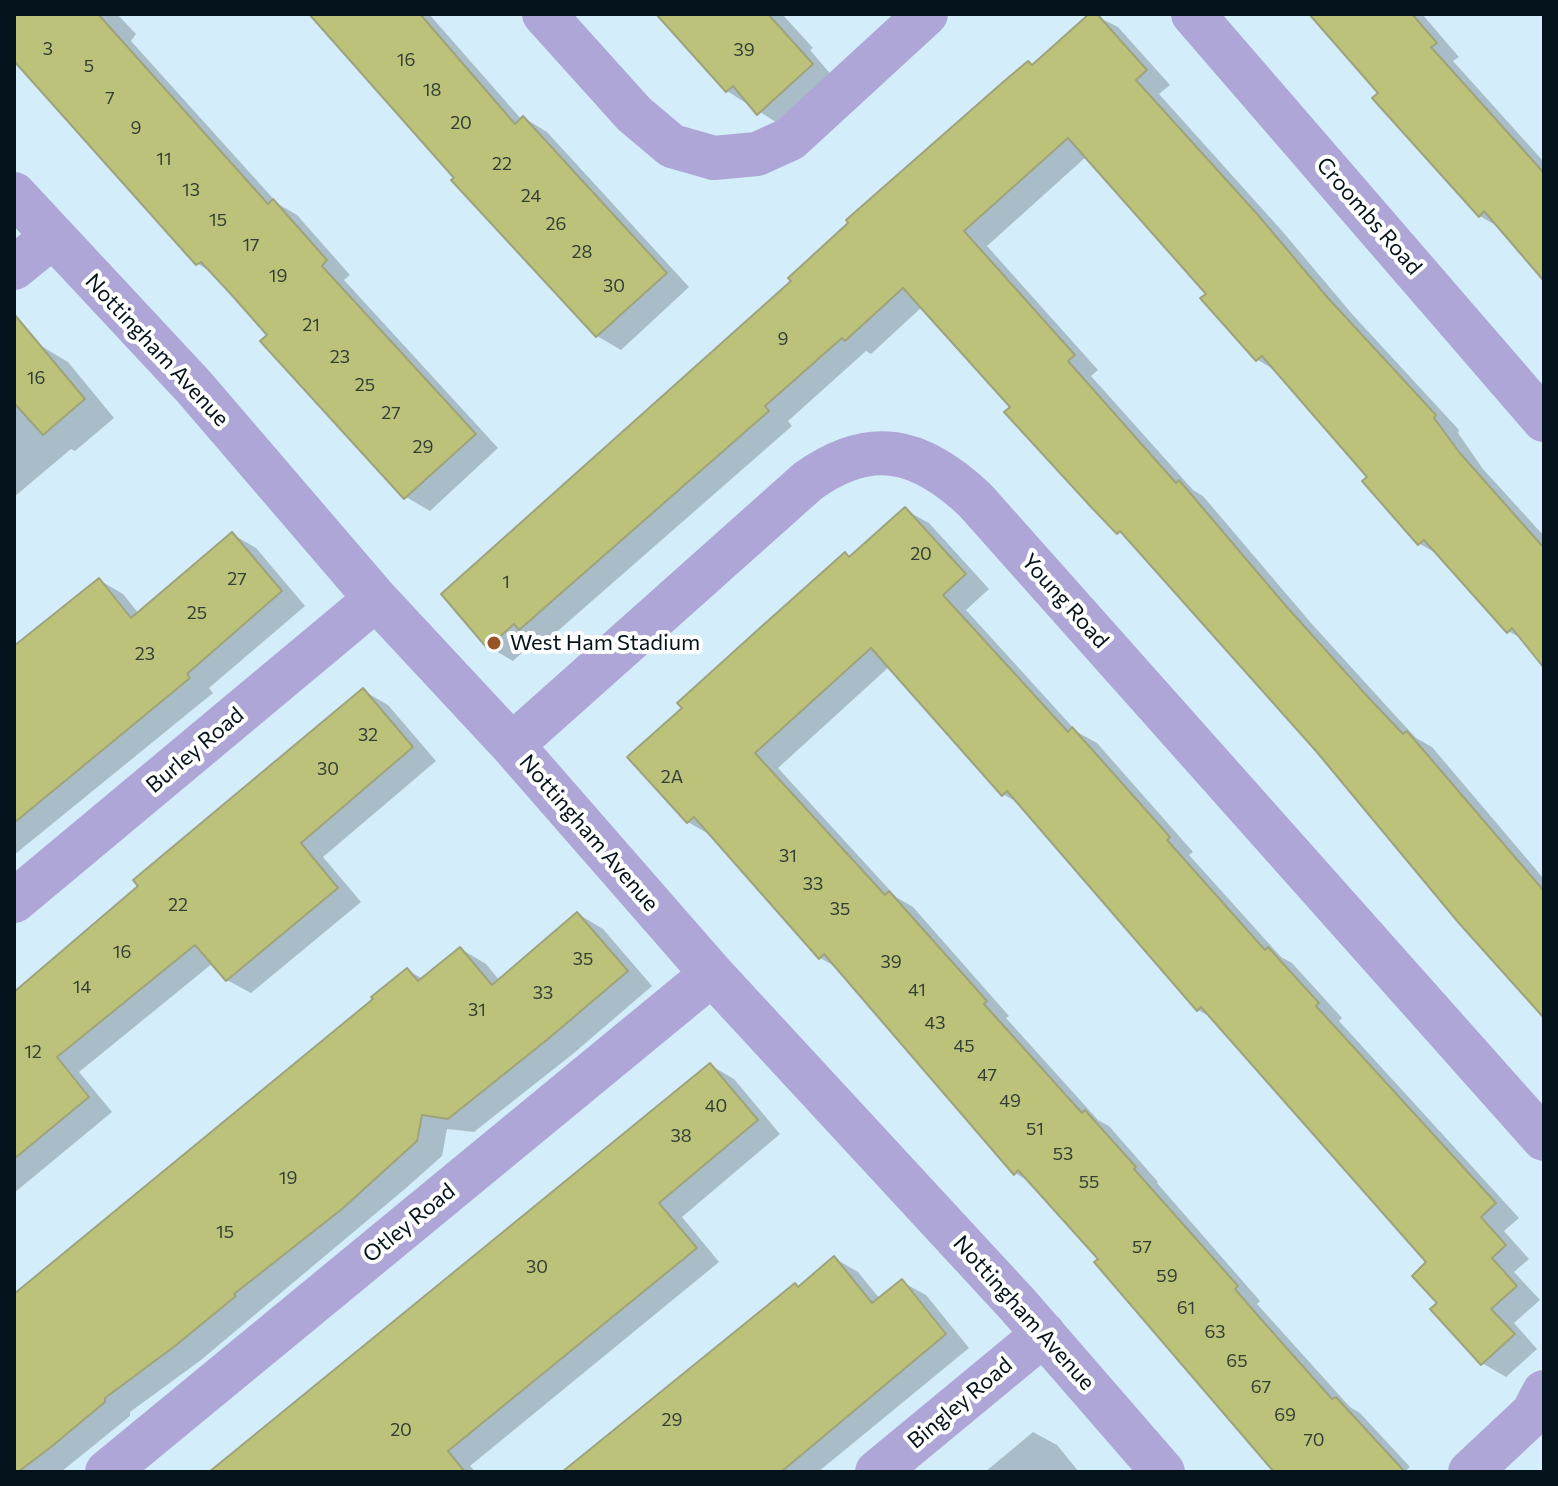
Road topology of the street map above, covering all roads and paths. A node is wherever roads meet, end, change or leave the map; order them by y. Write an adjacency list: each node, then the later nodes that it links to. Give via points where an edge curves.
1 (544, 14): 2 (street, via 634,114 672,146 714,158 757,154 790,139)
2 (926, 14)
3 (1193, 14): 7 (street, Croombs Road)
4 (14, 194): 5 (street, Nottingham Avenue)
5 (52, 237): 6 (street); 8 (street, Nottingham Avenue, via 194,387)
6 (14, 268)
7 (1544, 420)
8 (376, 599): 9 (street, Nottingham Avenue); 10 (street, Burley Road)
9 (512, 745): 11 (street, Nottingham Avenue); 12 (street, Young Road, via 832,464 866,453 917,459 952,478 975,500)
10 (14, 901)
11 (712, 974): 13 (street, Nottingham Avenue); 15 (street, Otley Road)
12 (1544, 1139)
13 (1044, 1334): 16 (street, Bingley Road); 17 (street, Nottingham Avenue)
14 (1544, 1392): 18 (street, via 1533,1413)
15 (107, 1472)
16 (877, 1472)
17 (1163, 1472)
18 (1470, 1472)

